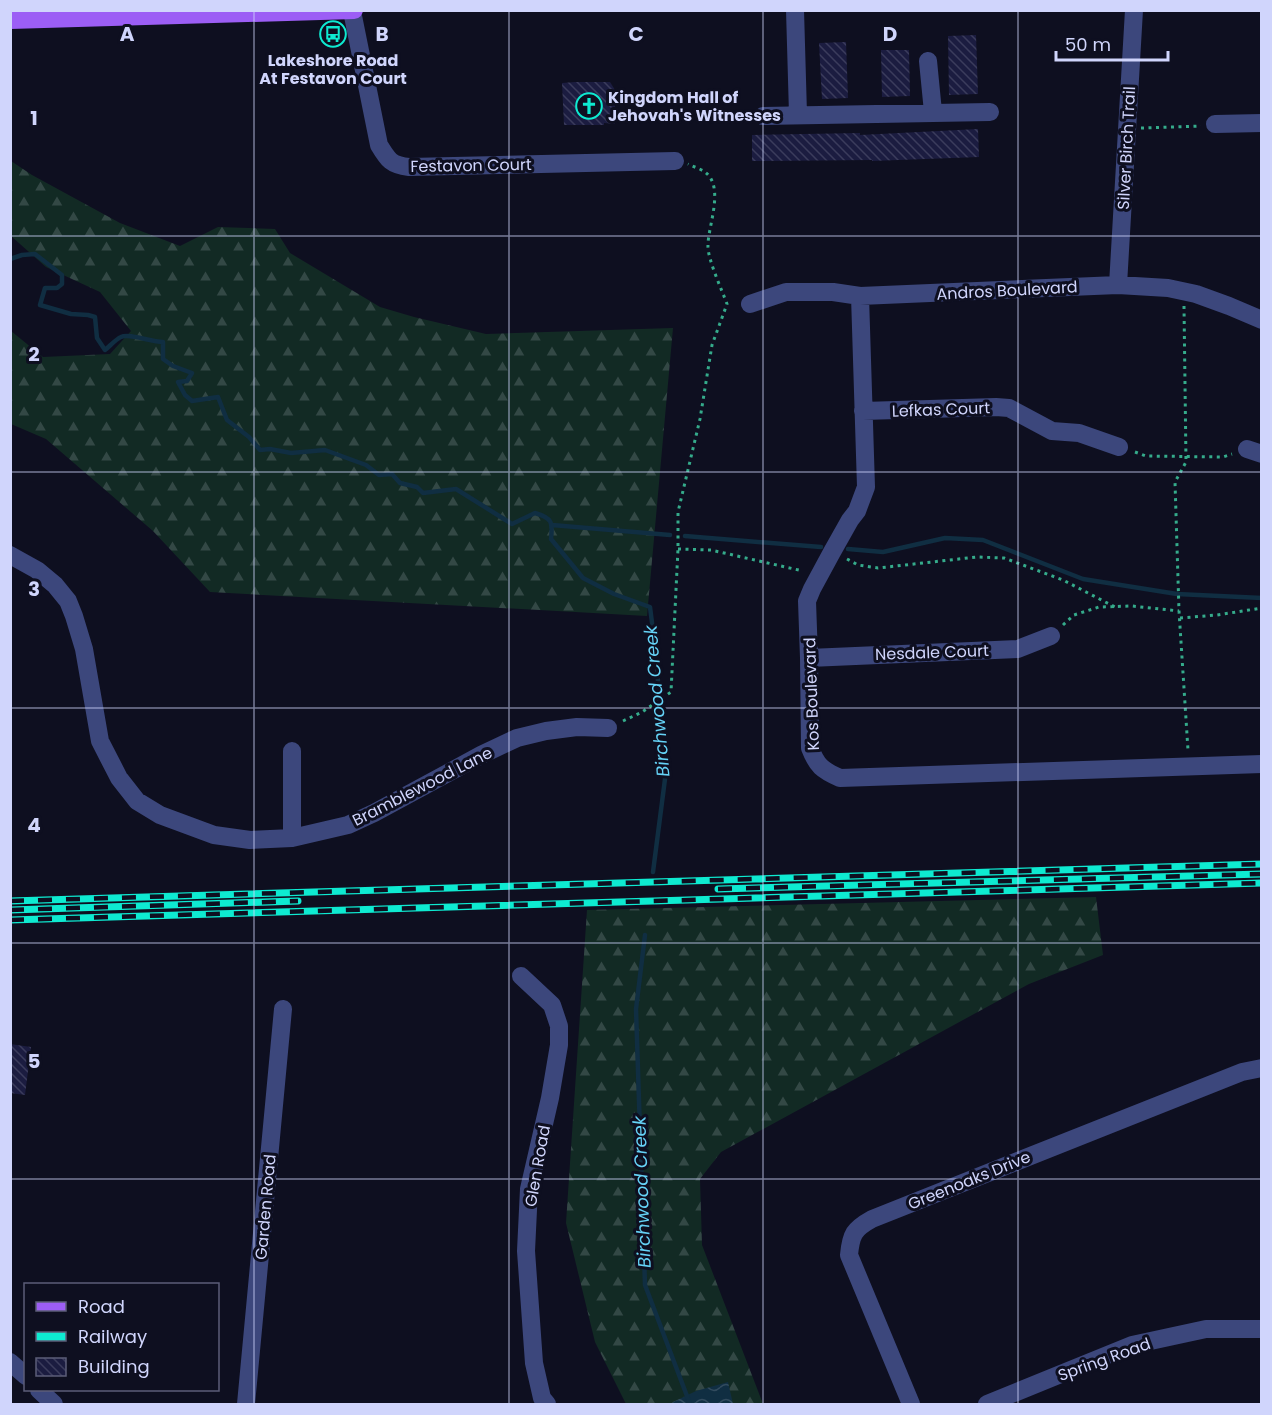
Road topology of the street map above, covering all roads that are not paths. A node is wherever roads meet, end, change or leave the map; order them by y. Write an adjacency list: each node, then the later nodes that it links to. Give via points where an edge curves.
1 (353, 10): 4 (main road); 13 (street, Festavon Court, via 379,145 396,166)
2 (795, 10): 9 (street)
3 (1134, 10): 14 (street, Silver Birch Trail)
4 (154, 13): 5 (main road)
5 (10, 20)
6 (928, 61): 7 (street)
7 (933, 112): 8 (street); 9 (street)
8 (990, 112)
9 (798, 114): 10 (street)
10 (763, 116)
11 (1262, 123): 12 (street)
12 (1215, 124)
13 (675, 161)
14 (1119, 285): 15 (street, Andros Boulevard); 17 (street, Andros Boulevard, via 1196,294)
15 (860, 296): 16 (street, Andros Boulevard, via 786,292); 18 (street, Kos Boulevard)
16 (750, 304)
17 (1262, 320)
18 (863, 411): 19 (street, Lefkas Court, via 1009,408 1052,431 1079,433); 22 (street, Kos Boulevard, via 866,487 857,511 807,601)
19 (1119, 447)
20 (10, 555): 26 (street, Bramblewood Lane, via 37,570 68,601 84,649 100,741 119,778 137,801 160,815 214,835 250,840)
21 (1051, 636): 22 (street, Nesdale Court, via 1018,649)
22 (809, 658): 25 (street, Kos Boulevard, via 810,748 820,768 840,778)
23 (608, 728): 26 (street, Bramblewood Lane, via 577,727 517,738 348,825)
24 (292, 752): 26 (street)
25 (1262, 764)
26 (292, 838)
27 (521, 976): 36 (street, Glen Road, via 552,1005 558,1026 550,1098 530,1189 526,1251 534,1363)
28 (283, 1009): 35 (street, Garden Road)
29 (1262, 1068): 37 (street, Greenoaks Drive, via 860,1225 850,1239 849,1255)
30 (1262, 1329): 38 (street, Spring Road, via 1206,1329 1132,1345)
31 (10, 1362): 32 (street)
32 (24, 1374)
33 (41, 1391): 34 (street)
34 (54, 1404)
35 (246, 1404)
36 (547, 1404)
37 (911, 1404)
38 (987, 1404)

